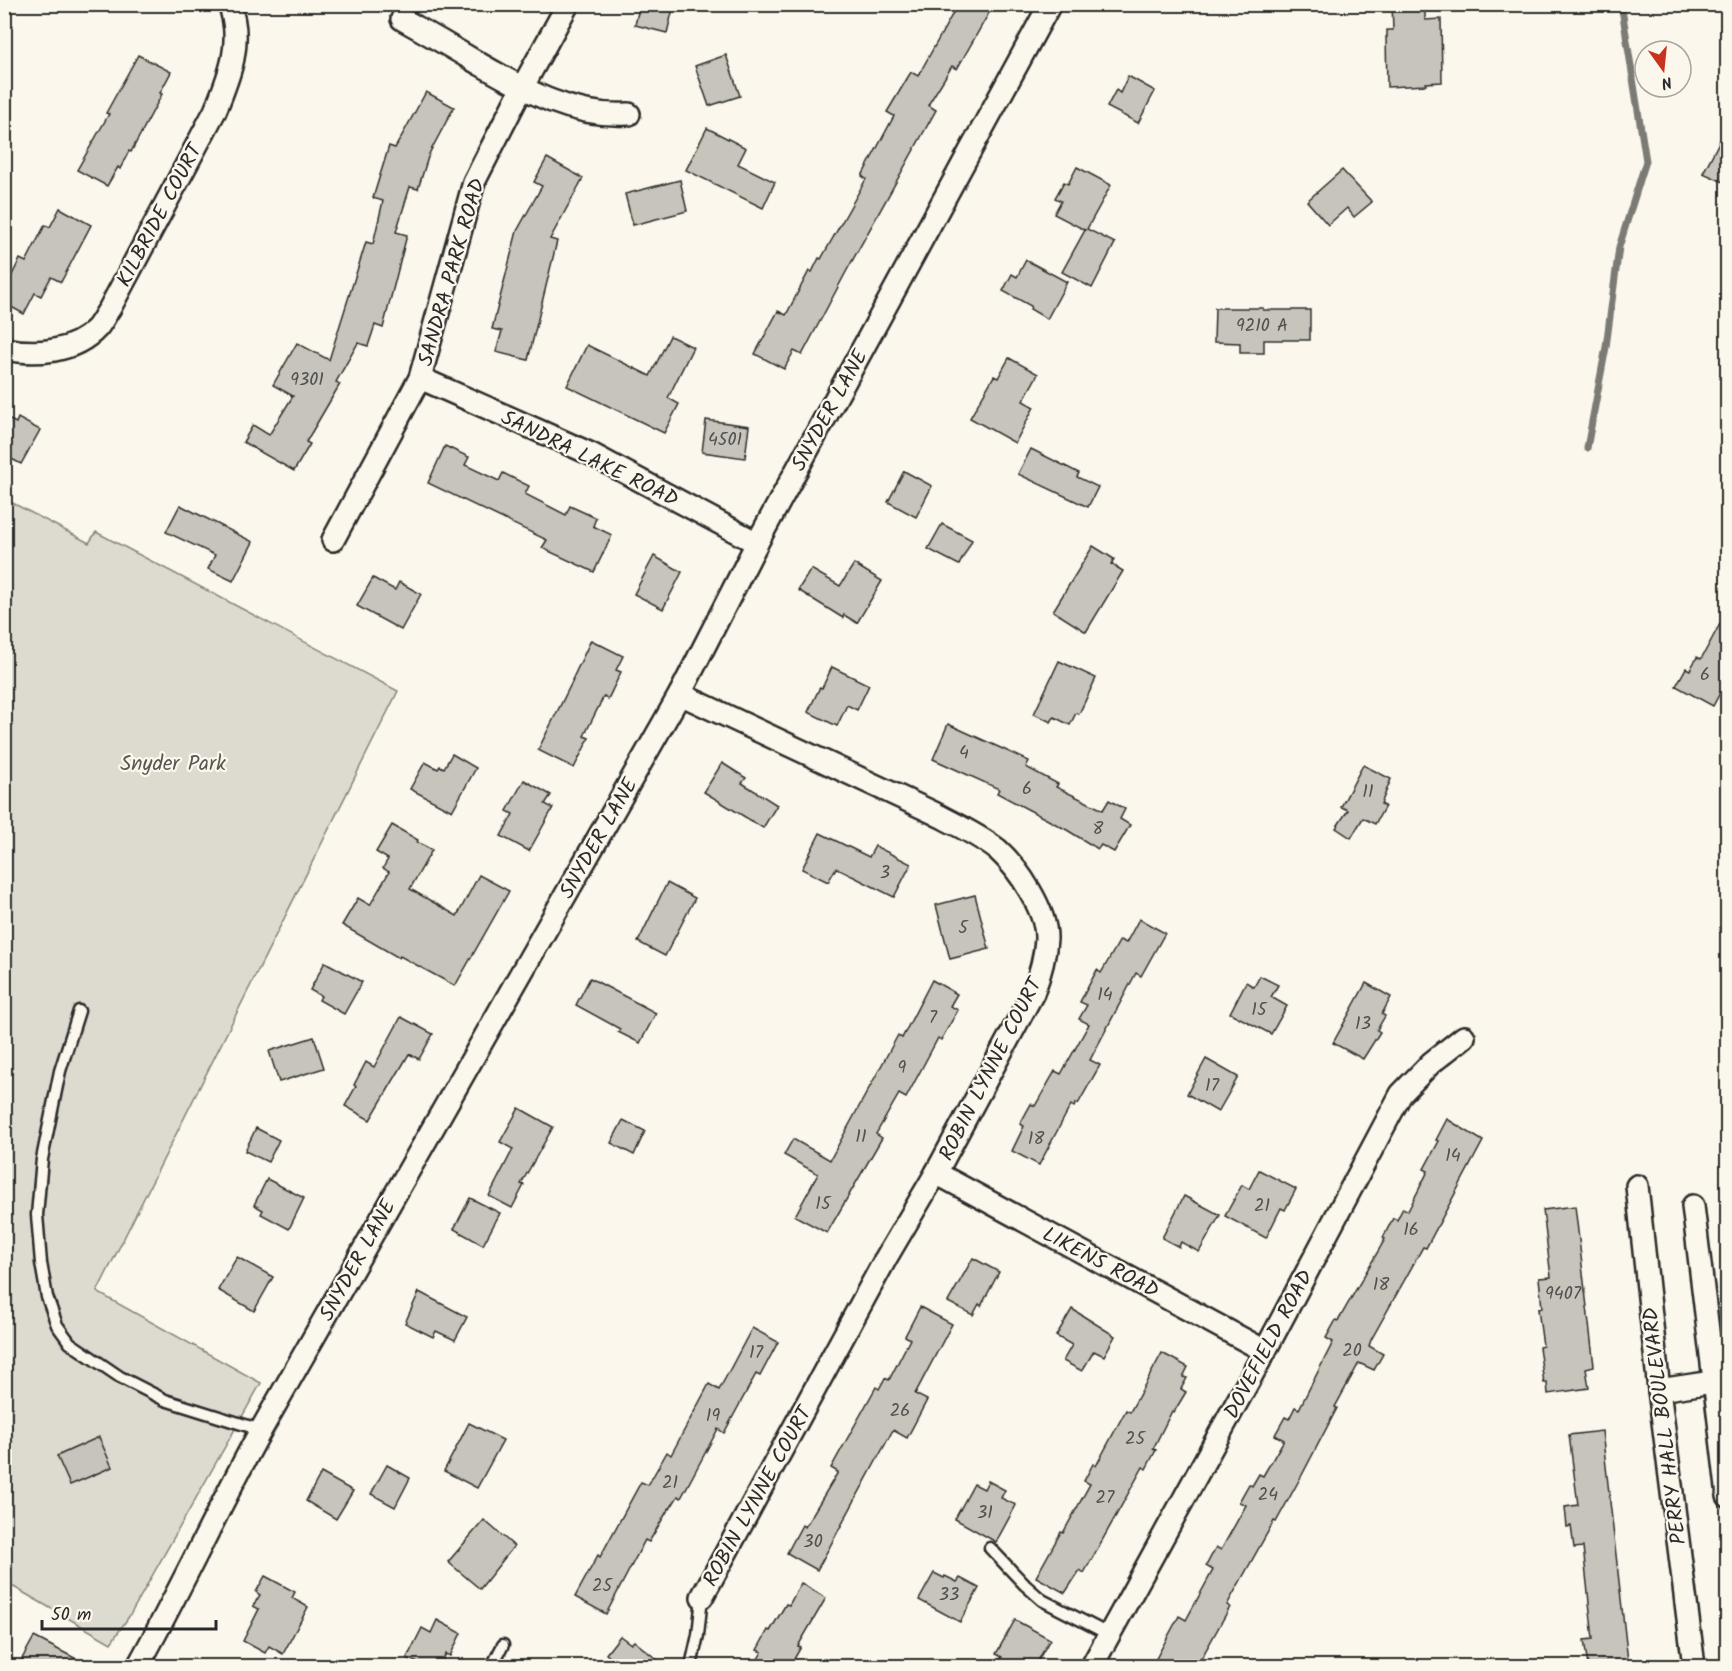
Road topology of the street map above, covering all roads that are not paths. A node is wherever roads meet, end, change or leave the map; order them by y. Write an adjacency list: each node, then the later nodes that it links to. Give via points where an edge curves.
1 (229, 4): 7 (street, KILBRIDE COURT, via 236,31 228,80 110,308 97,327 72,345 39,352)
2 (568, 4): 5 (street, SANDRA PARK ROAD)
3 (1050, 4): 10 (street, SNYDER LANE)
4 (402, 19): 5 (street)
5 (522, 88): 6 (street, via 574,109); 8 (street, SANDRA PARK ROAD, via 474,182)
6 (629, 114)
7 (4, 349)
8 (420, 378): 9 (street, SANDRA PARK ROAD); 10 (street, SANDRA LAKE ROAD, via 591,454)
9 (333, 540)
10 (757, 543): 11 (street, SNYDER LANE)
11 (680, 694): 14 (street, ROBIN LYNNE COURT, via 970,832 997,850 1025,882 1046,936 1041,971 1033,993); 20 (street, SNYDER LANE)
12 (79, 1011): 20 (lane, via 60,1071 42,1159 38,1203 41,1263 57,1325 70,1343 129,1382 165,1400)
13 (1464, 1037): 17 (street, DOVEFIELD ROAD, via 1401,1094)
14 (936, 1173): 17 (street, LIKENS ROAD); 23 (street, ROBIN LYNNE COURT)
15 (1637, 1186): 19 (street, PERRY HALL BOULEVARD)
16 (1693, 1206): 18 (street)
17 (1265, 1351): 24 (street, DOVEFIELD ROAD)
18 (1720, 1381): 19 (street); 21 (street)
19 (1659, 1390): 30 (street, PERRY HALL BOULEVARD)
20 (261, 1430): 26 (street, SNYDER LANE)
21 (1728, 1496)
22 (990, 1548): 24 (lane, via 1042,1600)
23 (702, 1597): 28 (lane)
24 (1110, 1635): 29 (street, DOVEFIELD ROAD)
25 (503, 1645): 27 (lane)
26 (138, 1666)
27 (492, 1666)
28 (691, 1666)
29 (1092, 1666)
30 (1694, 1666)

